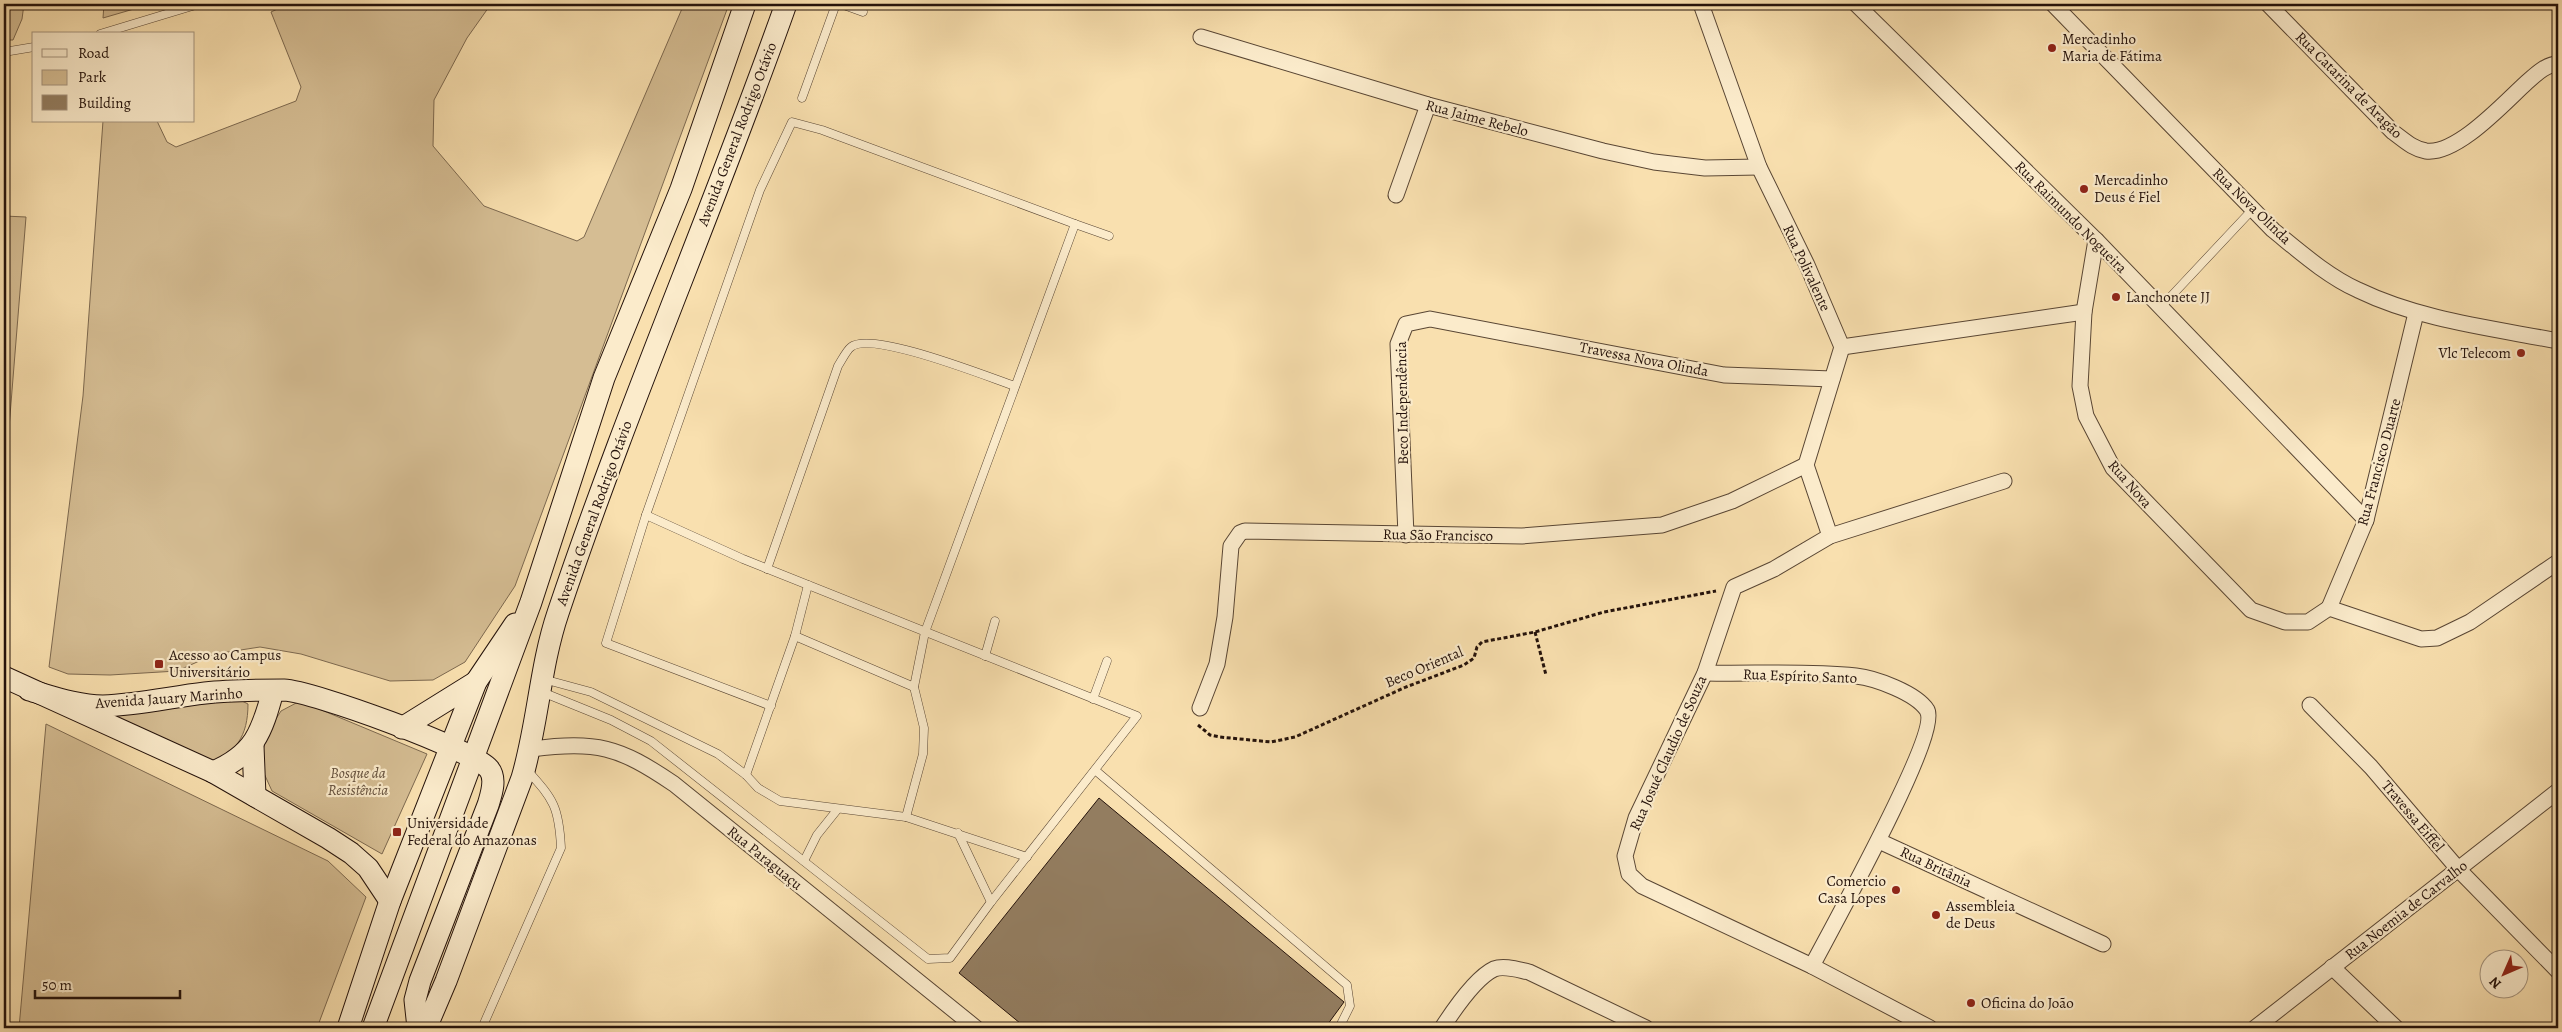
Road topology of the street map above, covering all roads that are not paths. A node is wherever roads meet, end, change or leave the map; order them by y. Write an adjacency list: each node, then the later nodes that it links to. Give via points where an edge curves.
1 (199, 4): 11 (lane)
2 (745, 4): 41 (main road, Avenida General Rodrigo Otávio, via 681,188 604,378)
3 (786, 4): 51 (main road, Avenida General Rodrigo Otávio, via 650,359 557,616)
4 (836, 4): 16 (lane)
5 (841, 4): 10 (lane)
6 (1701, 4): 18 (street, Rua Polivalente)
7 (1856, 4): 23 (street, Rua Raimundo Nogueira)
8 (2053, 4): 20 (street, Rua Nova Olinda)
9 (2268, 4): 15 (street, Rua Catarina de Aragão, via 2394,132 2411,147 2427,151 2443,149 2468,134 2532,78 2551,64)
10 (863, 12)
11 (107, 32)
12 (1201, 37): 17 (street, Rua Jaime Rebelo)
13 (32, 47): 14 (lane)
14 (4, 52)
15 (2558, 64)
16 (802, 98)
17 (1428, 105): 18 (street, Rua Jaime Rebelo, via 1654,162 1705,168); 19 (street)
18 (1759, 167): 29 (street, Rua Polivalente, via 1807,265)
19 (1396, 195)
20 (2252, 210): 24 (lane); 26 (street, Rua Nova Olinda, via 2307,257 2356,290)
21 (1075, 224): 22 (lane); 31 (lane); 34 (lane, via 822,130 792,122 760,190)
22 (1109, 236)
23 (2096, 240): 24 (street, Rua Raimundo Nogueira); 25 (street, Rua Nova)
24 (2161, 307): 35 (street, Rua Raimundo Nogueira)
25 (2084, 312): 29 (street); 42 (street, Rua Nova, via 2080,386 2086,416 2113,468 2250,610 2285,622 2308,622)
26 (2416, 313): 28 (street, Rua Nova Olinda); 35 (street, Rua Francisco Duarte)
27 (1457, 324): 30 (street, Travessa Nova Olinda, via 1724,375); 36 (street, Beco Independência, via 1430,319 1414,321 1406,324 1398,344)
28 (2558, 341)
29 (1842, 347): 30 (street)
30 (1832, 379): 32 (street)
31 (1015, 386): 39 (lane, via 891,345 867,342 851,347 838,366); 44 (lane)
32 (1806, 465): 36 (street, Rua São Francisco, via 1732,501 1662,525 1522,536); 37 (street)
33 (2004, 482): 37 (street)
34 (646, 515): 39 (lane); 57 (lane, via 606,642)
35 (2366, 520): 42 (street, Rua Francisco Duarte)
36 (1406, 535): 58 (street, Rua São Francisco, via 1304,531 1240,533 1231,546 1217,664)
37 (1830, 536): 48 (street, Rua Josué Claudio de Souza, via 1774,570 1734,587)
38 (2558, 562): 42 (street, via 2470,622 2437,638 2422,639)
39 (767, 569): 40 (lane)
40 (808, 585): 44 (lane); 45 (lane)
41 (531, 602): 50 (main road, Avenida General Rodrigo Otávio); 62 (main road, Avenida General Rodrigo Otávio)
42 (2329, 608)
43 (995, 621): 46 (lane)
44 (925, 632): 46 (lane); 52 (lane)
45 (795, 636): 52 (lane); 57 (lane)
46 (985, 656): 55 (lane)
47 (1107, 661): 55 (lane)
48 (1704, 673): 72 (street, Rua Espírito Santo, via 1858,676 1909,694 1927,710 1930,720 1917,757); 79 (street, Rua Josué Claudio de Souza, via 1636,818 1625,865 1629,874 1642,886)
49 (4, 677): 53 (main road, Avenida Jauary Marinho)
50 (476, 682): 59 (main road); 61 (main road, Avenida General Rodrigo Otávio)
51 (542, 685): 63 (main road, Avenida General Rodrigo Otávio); 66 (lane, via 591,692 718,754); 74 (lane, via 565,700 638,732)
52 (914, 687): 70 (lane, via 924,728 923,754)
53 (29, 690): 54 (main road, Avenida Jauary Marinho, via 74,703 102,706 206,693); 65 (main road, Avenida Jauary Marinho)
54 (273, 691): 59 (main road, Avenida Jauary Marinho, via 321,697); 60 (main road, via 264,724)
55 (1093, 699): 64 (lane, via 1137,716)
56 (2310, 705): 75 (street, Travessa Eiffel, via 2372,767)
57 (771, 706): 66 (lane)
58 (1200, 708)
59 (402, 728): 61 (main road, Avenida Jauary Marinho)
60 (252, 746): 65 (main road, via 233,762); 68 (main road)
61 (450, 747): 62 (main road, Avenida Jauary Marinho); 76 (main road, Avenida General Rodrigo Otávio)
62 (473, 758): 83 (main road, Avenida General Rodrigo Otávio); 84 (main road, Avenida Jauary Marinho, via 488,767 493,784 476,839 420,981 415,1000)
63 (528, 758): 85 (main road, Avenida General Rodrigo Otávio); 86 (lane, via 550,795 559,819 560,848); 87 (street, Rua Paraguaçu, via 590,745 618,752 646,765 674,784)
64 (1095, 770): 73 (lane); 88 (lane, via 1347,985 1350,1006)
65 (213, 772): 68 (main road, Avenida Jauary Marinho)
66 (746, 774): 69 (lane, via 758,788 780,801)
67 (2558, 791): 75 (street, Rua Noemia de Carvalho)
68 (255, 796): 76 (main road, Avenida Jauary Marinho, via 351,853 368,868)
69 (837, 810): 70 (lane); 74 (lane, via 817,835)
70 (906, 817): 71 (lane)
71 (958, 833): 73 (lane); 77 (lane)
72 (1878, 841): 78 (street, Rua Britânia); 79 (street, Rua Espírito Santo)
73 (1028, 857): 77 (lane)
74 (804, 862): 77 (lane, via 928,959 950,958)
75 (2459, 870): 80 (street, Rua Noemia de Carvalho); 81 (street, Travessa Eiffel)
76 (390, 901): 82 (main road, Avenida General Rodrigo Otávio)
77 (991, 902)
78 (2103, 944)
79 (1812, 966): 91 (street, Rua Josué Claudio de Souza)
80 (2332, 967): 92 (street, Rua Noemia de Carvalho); 93 (street)
81 (2558, 971)
82 (348, 1028)
83 (373, 1028)
84 (418, 1028)
85 (426, 1028)
86 (482, 1028)
87 (976, 1028)
88 (1339, 1028)
89 (1442, 1028): 90 (street, via 1481,979 1495,969 1509,968 1530,972)
90 (1646, 1028)
91 (1930, 1028)
92 (2254, 1028)
93 (2396, 1028)

